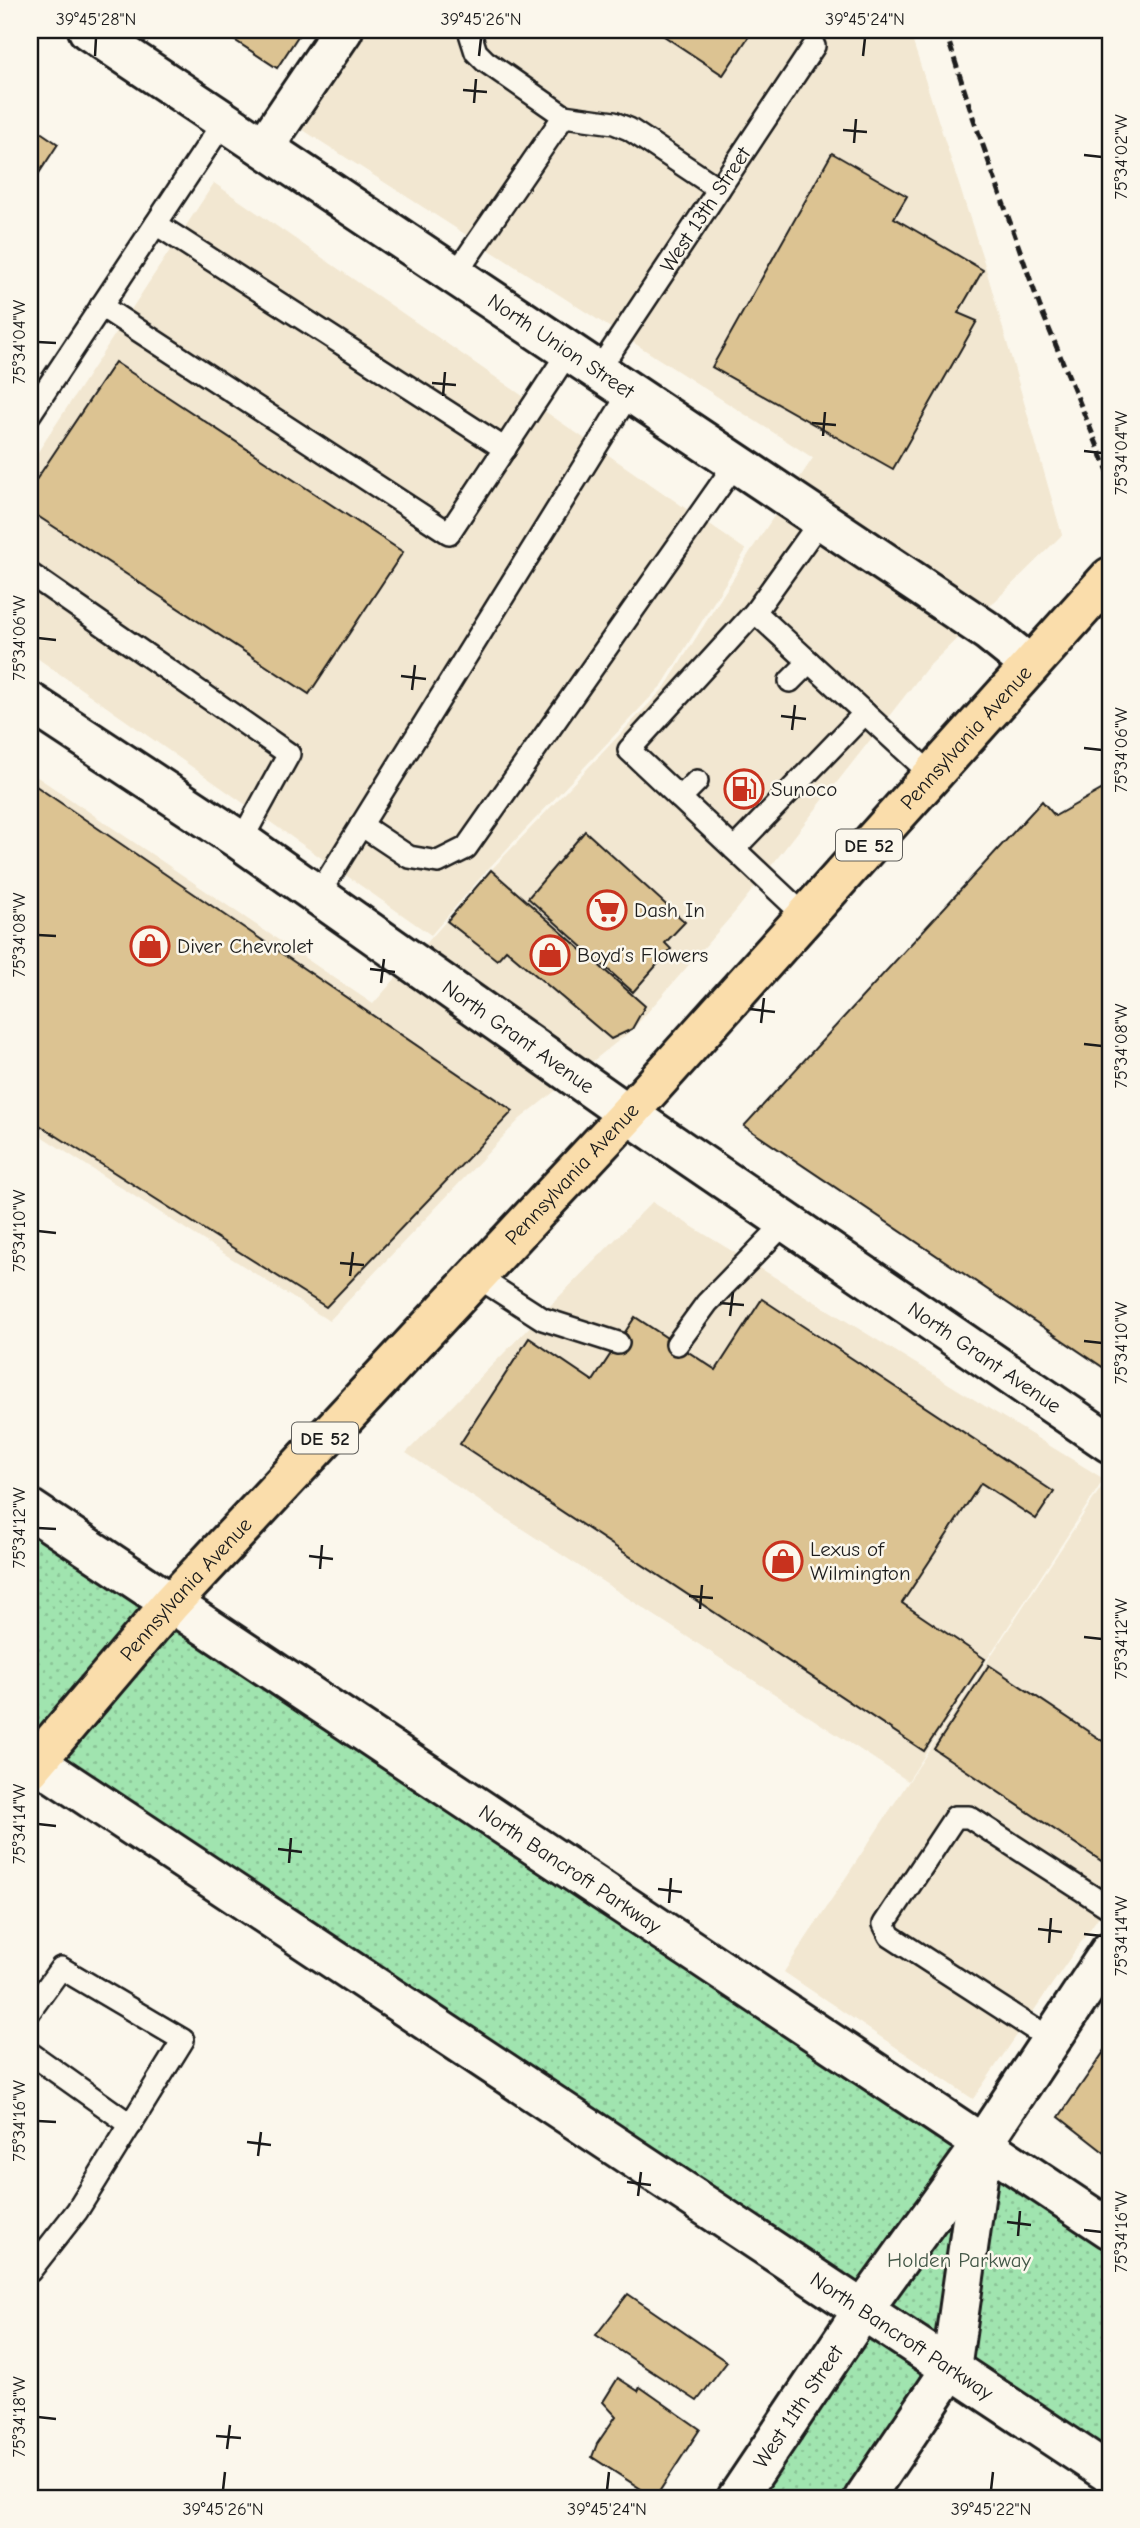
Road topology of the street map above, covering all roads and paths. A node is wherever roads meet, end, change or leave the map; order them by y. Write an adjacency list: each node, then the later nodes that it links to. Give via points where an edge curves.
1 (88, 30): 6 (street, North Union Street)
2 (343, 30): 7 (street)
3 (469, 30): 5 (lane, via 476,52 485,61)
4 (814, 46): 8 (lane, West 13th Street)
5 (564, 116): 8 (lane, via 629,129); 10 (lane)
6 (225, 121): 7 (street, North Union Street); 9 (lane)
7 (264, 147): 10 (street, North Union Street)
8 (719, 190): 12 (lane, West 13th Street)
9 (156, 224): 11 (lane); 15 (lane)
10 (455, 275): 12 (street, North Union Street)
11 (101, 306): 14 (lane); 15 (lane, West 13th Street, via 450,533)
12 (583, 361): 13 (street, North Union Street); 15 (lane, West 13th Street)
13 (629, 392): 16 (street, North Union Street); 29 (lane)
14 (30, 414)
15 (505, 449)
16 (736, 463): 17 (street, North Union Street); 29 (lane, via 466,848 438,862 409,857)
17 (821, 520): 20 (lane); 22 (street, North Union Street, via 989,632)
18 (30, 574): 30 (lane, via 289,754)
19 (1110, 577): 22 (main road, Pennsylvania Avenue / DE 52)
20 (755, 612): 21 (lane); 28 (lane, via 629,750)
21 (809, 662): 23 (lane); 25 (lane)
22 (1030, 665): 26 (main road, Pennsylvania Avenue / DE 52)
23 (790, 681)
24 (30, 702): 30 (street, North Grant Avenue)
25 (865, 713): 26 (lane); 31 (lane)
26 (932, 775): 33 (main road, Pennsylvania Avenue / DE 52)
27 (696, 781): 28 (lane)
28 (680, 798): 31 (lane)
29 (361, 825): 32 (lane)
30 (242, 841): 32 (street, North Grant Avenue)
31 (734, 849): 33 (lane)
32 (318, 895): 34 (street, North Grant Avenue)
33 (805, 916): 34 (main road, Pennsylvania Avenue / DE 52)
34 (628, 1114): 35 (street, North Grant Avenue); 36 (main road, Pennsylvania Avenue / DE 52)
35 (786, 1222): 38 (lane, via 707,1303); 39 (street, North Grant Avenue)
36 (477, 1276): 37 (lane, via 543,1319); 41 (main road, Pennsylvania Avenue / DE 52)
37 (618, 1343)
38 (677, 1344)
39 (1110, 1443)
40 (30, 1509): 41 (street, North Bancroft Parkway)
41 (171, 1603): 42 (main road, Pennsylvania Avenue / DE 52); 49 (street, North Bancroft Parkway)
42 (32, 1763): 52 (street, North Bancroft Parkway)
43 (1110, 1908): 46 (lane, via 969,1817 955,1817 884,1924 890,1936)
44 (1110, 1951): 46 (street, West 11th Street)
45 (30, 2011): 48 (lane, via 61,1968 183,2040)
46 (1051, 2040): 49 (street, West 11th Street)
47 (30, 2053): 48 (lane)
48 (131, 2125): 51 (lane, via 77,2211)
49 (983, 2143): 50 (street, North Bancroft Parkway); 52 (street, West 11th Street); 53 (street, West 11th Street)
50 (1110, 2229)
51 (30, 2271)
52 (863, 2310): 53 (street, North Bancroft Parkway); 55 (street, West 11th Street)
53 (951, 2368): 54 (street, North Bancroft Parkway); 56 (street, West 11th Street)
54 (1110, 2474)
55 (737, 2498)
56 (864, 2498)

